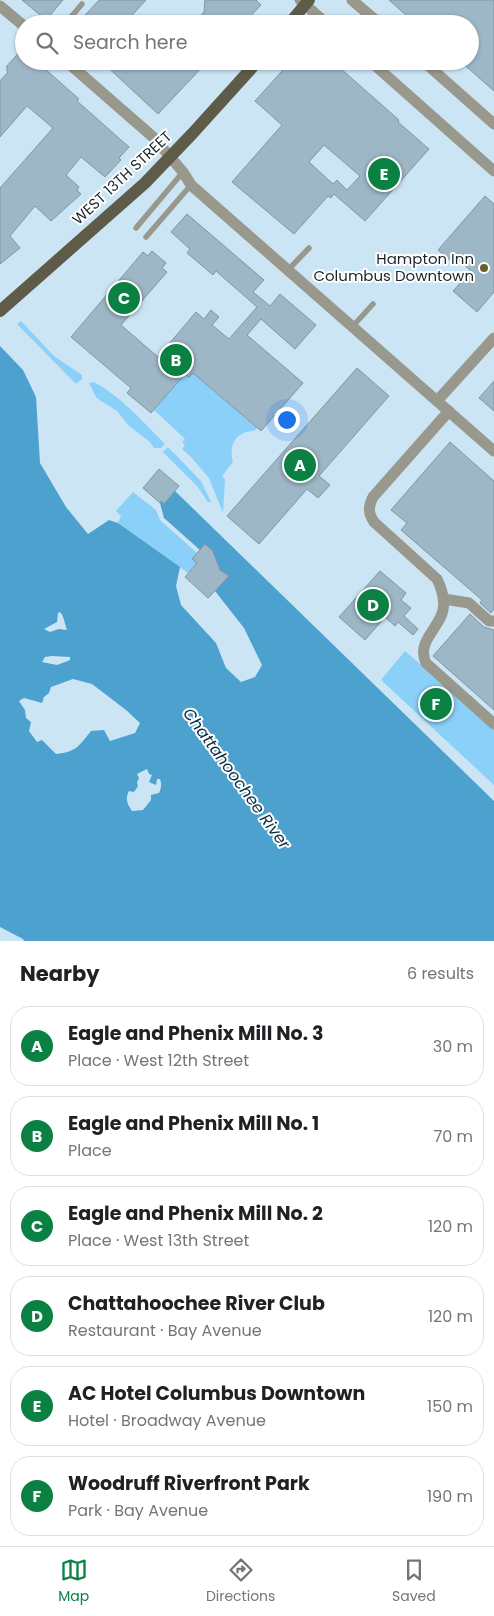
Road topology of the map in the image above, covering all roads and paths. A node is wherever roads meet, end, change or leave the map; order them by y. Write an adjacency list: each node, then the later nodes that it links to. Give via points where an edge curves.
1 (352, 0): 8 (street)
2 (305, 2): 6 (main road); 7 (street)
3 (82, 4): 5 (lane)
4 (0, 6): 9 (street)
5 (73, 15)
6 (296, 15)
7 (319, 15)
8 (370, 15)
9 (15, 18)
10 (76, 70): 16 (street, via 153,137)
11 (250, 70): 23 (main road, WEST 13TH STREET, via 145,183)
12 (380, 70): 15 (street)
13 (433, 70): 14 (street)
14 (494, 124)
15 (494, 171)
16 (184, 172): 17 (street); 18 (lane)
17 (191, 185): 19 (lane); 21 (street)
18 (136, 228)
19 (146, 237)
20 (309, 248): 21 (lane)
21 (288, 270): 24 (street)
22 (373, 304): 24 (lane)
23 (0, 312)
24 (353, 326): 26 (street)
25 (494, 338): 26 (street)
26 (437, 401): 27 (street)
27 (449, 411): 28 (street); 29 (street, via 374,497 368,510 374,522 437,579)
28 (494, 450)
29 (444, 599): 30 (street, via 469,603 489,621); 31 (street, via 439,621 424,644 423,657 431,668)
30 (494, 620)
31 (494, 724)

